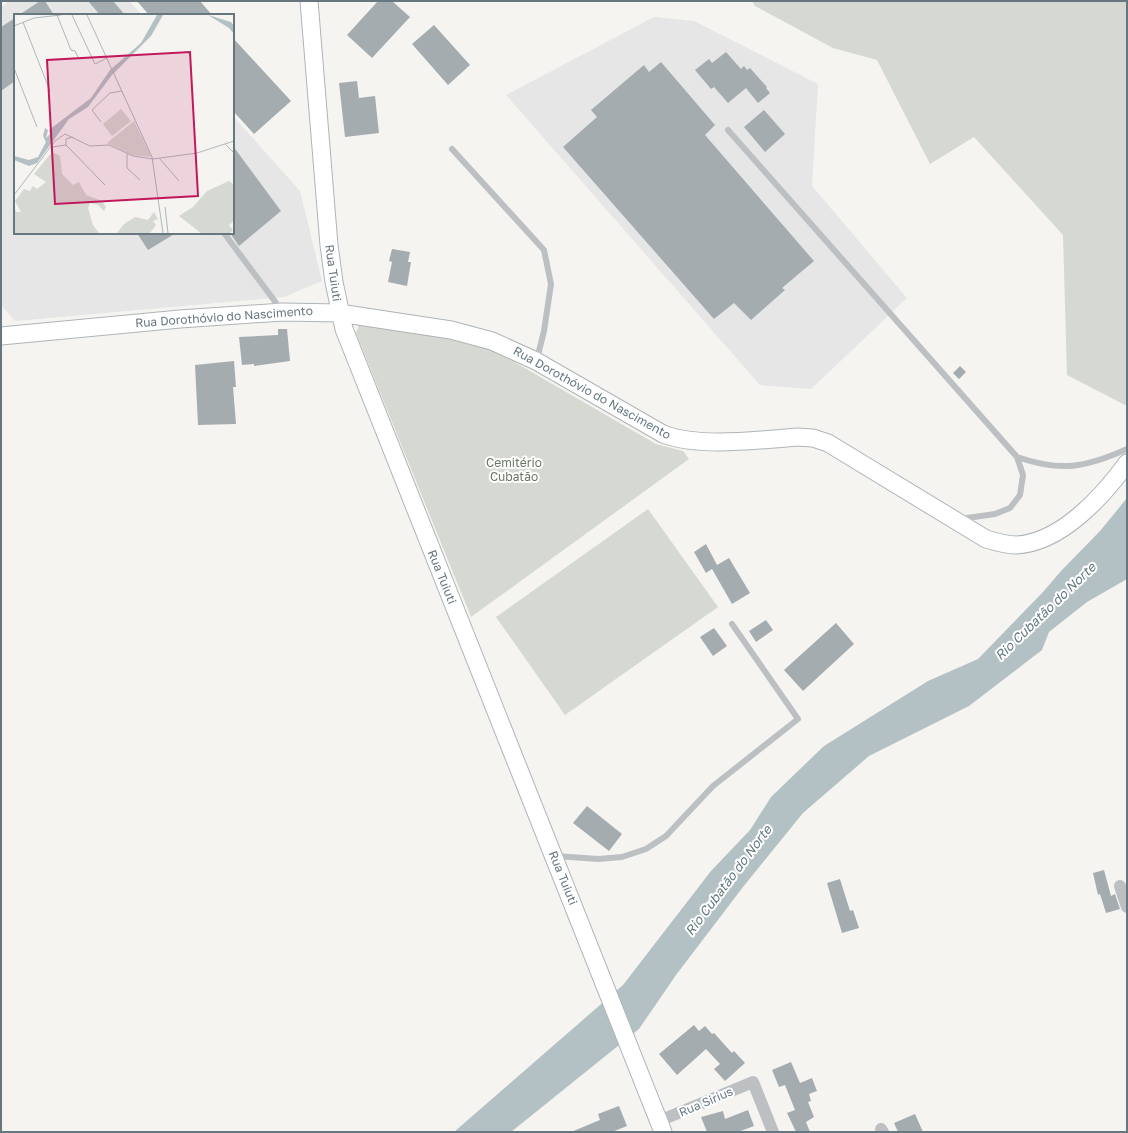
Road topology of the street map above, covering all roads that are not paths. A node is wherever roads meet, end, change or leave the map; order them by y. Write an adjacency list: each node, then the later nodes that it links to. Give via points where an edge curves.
1 (309, 1): 6 (street, Rua Tuiuti, via 329,245)
2 (728, 130): 10 (lane)
3 (452, 149): 8 (lane, via 544,250 551,284 544,331)
4 (225, 234): 5 (lane)
5 (283, 312): 6 (street, Rua Dorothóvio do Nascimento); 7 (street, Rua Dorothóvio do Nascimento, via 180,318)
6 (339, 313): 8 (street, Rua Dorothóvio do Nascimento, via 473,335 511,348); 14 (street, Rua Tuiuti, via 350,348)
7 (1, 336)
8 (536, 361): 12 (street, Rua Dorothóvio do Nascimento, via 676,439 703,442 798,437 828,443)
9 (1127, 449): 10 (lane, via 1083,466 1050,466)
10 (1017, 457): 12 (lane, via 1023,476 1020,495 1010,508 995,514)
11 (1127, 463): 12 (street, Rua Dorothóvio do Nascimento, via 1100,496 1076,518 1053,534 1034,541 1017,545 986,539)
12 (953, 520)
13 (732, 624): 14 (lane, via 798,719 713,786 666,836 646,849 622,857 598,859)
14 (554, 856): 17 (street, Rua Tuiuti)
15 (1120, 886): 16 (street)
16 (1127, 907)
17 (661, 1127): 18 (street, Rua Sirius, via 753,1082)
18 (773, 1132)

